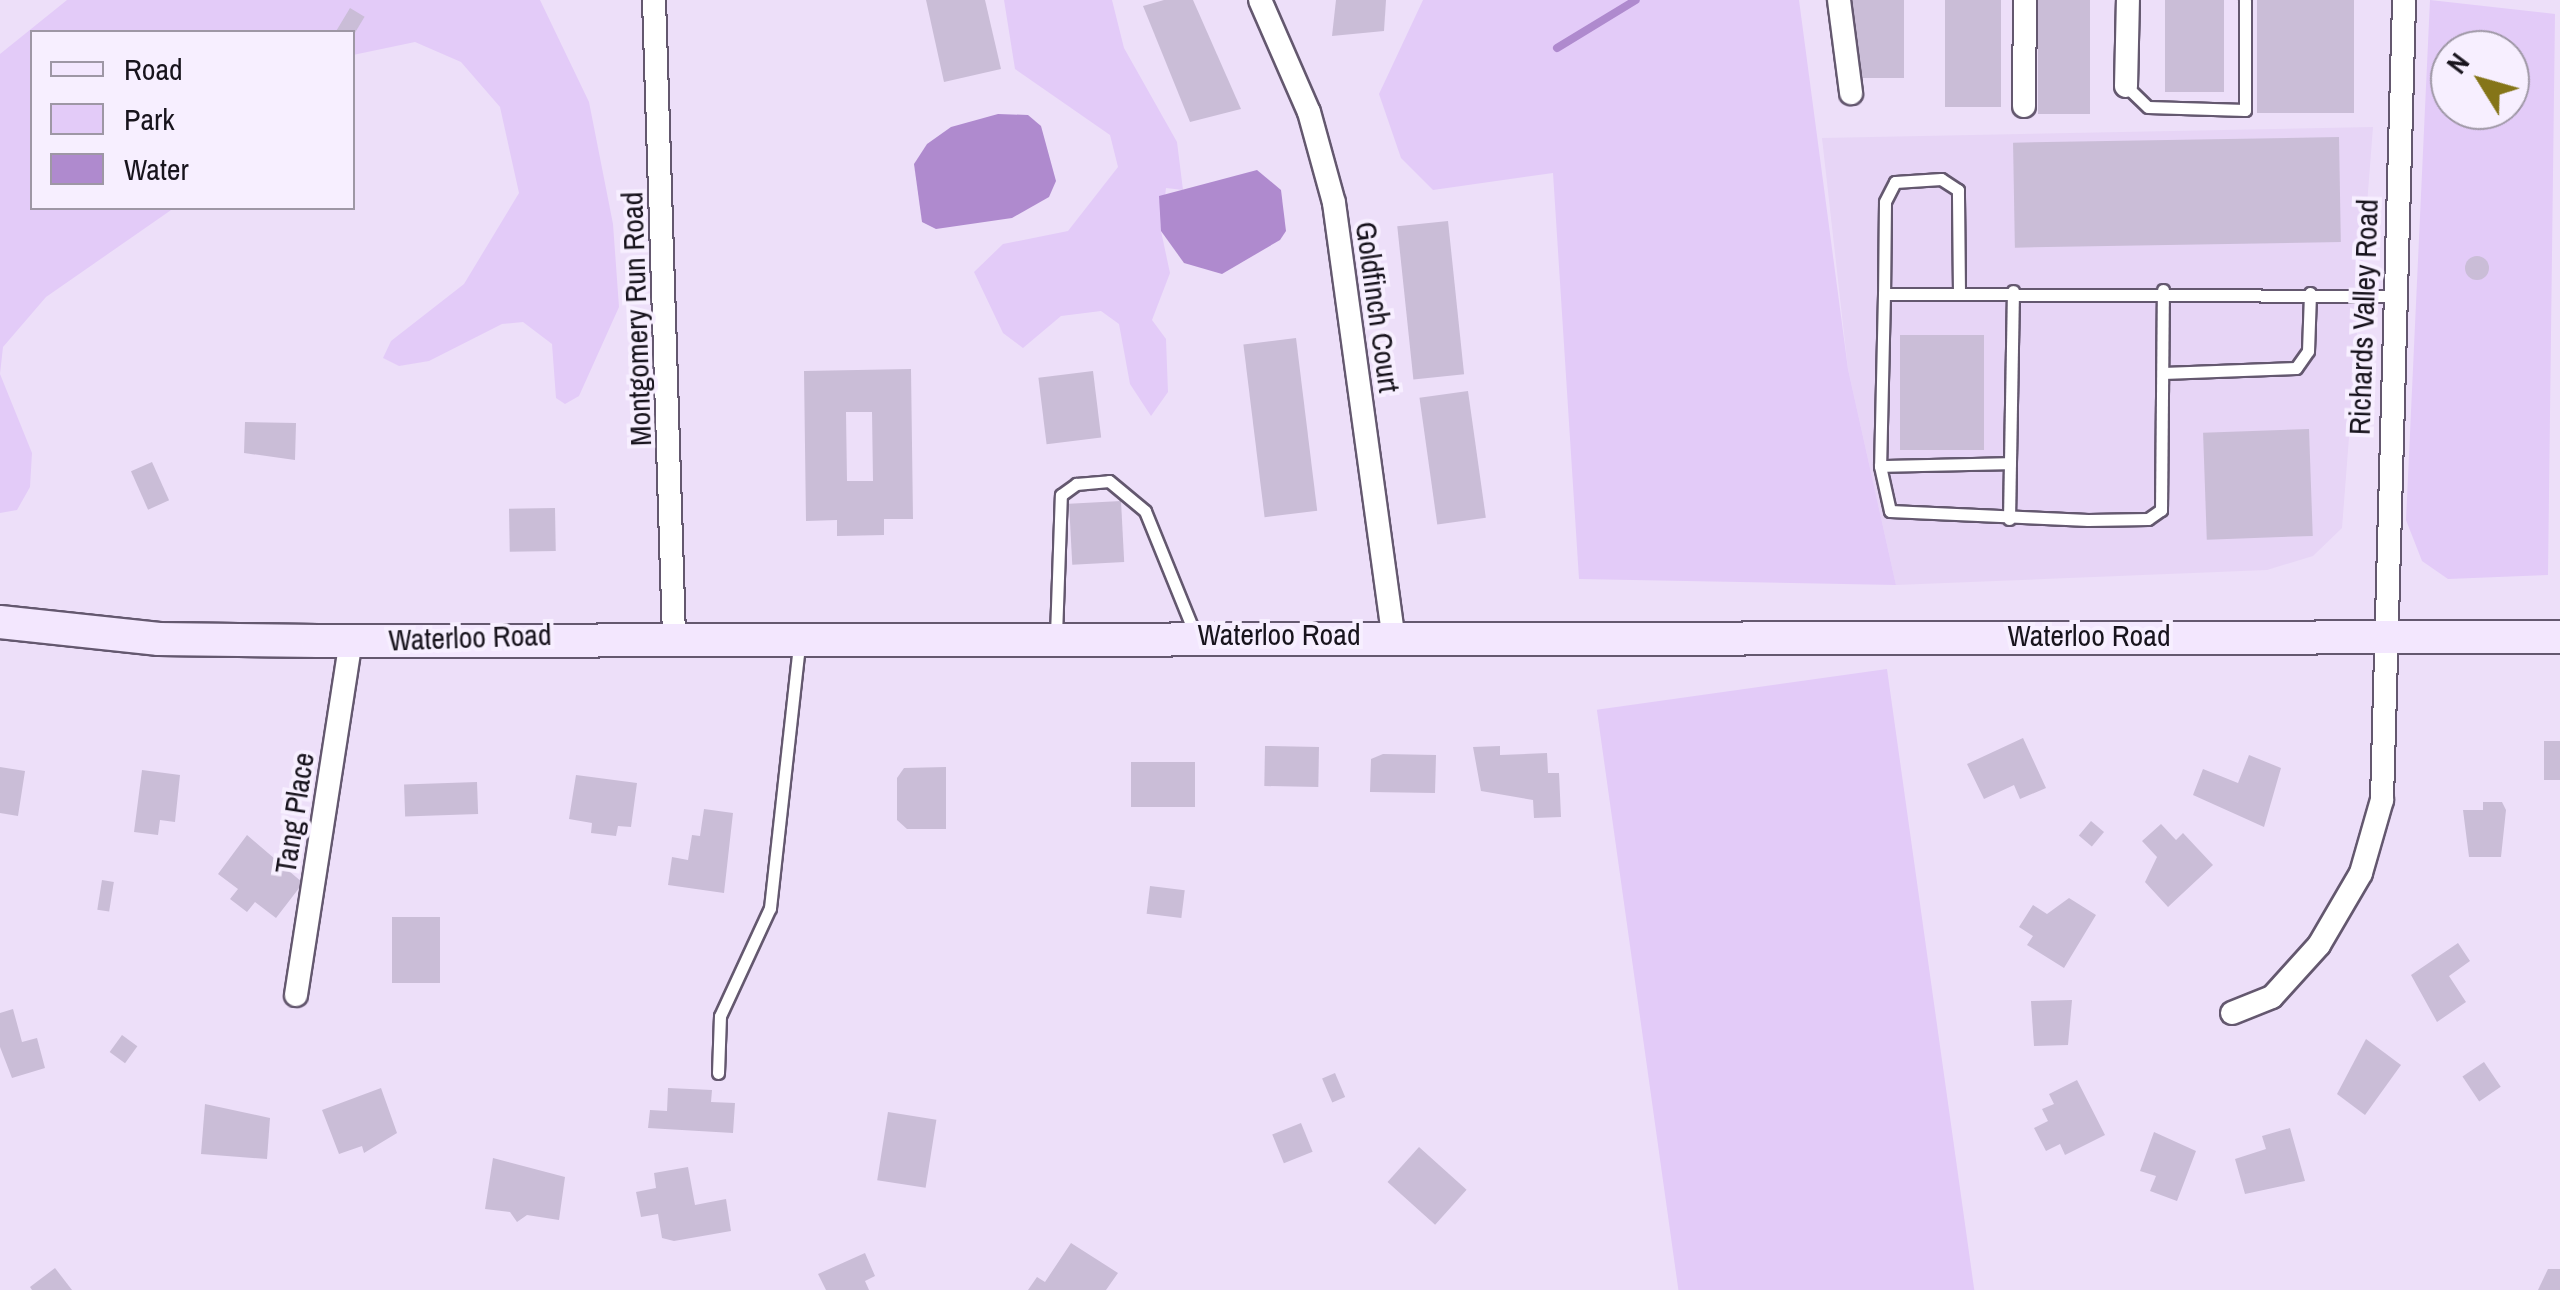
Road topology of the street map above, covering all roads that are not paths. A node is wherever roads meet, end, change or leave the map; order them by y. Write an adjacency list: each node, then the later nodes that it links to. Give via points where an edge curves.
1 (654, 0): 25 (street, Montgomery Run Road)
2 (1260, 0): 23 (street, Goldfinch Court, via 1309,112 1334,203)
3 (1839, 0): 9 (street)
4 (2025, 0): 10 (street)
5 (2128, 0): 8 (street)
6 (2245, 0): 8 (lane, via 2244,110 2148,107)
7 (2404, 0): 16 (street, Richards Valley Road)
8 (2126, 86)
9 (1851, 93)
10 (2024, 106)
11 (2163, 290): 12 (lane); 14 (lane); 17 (lane)
12 (2013, 291): 13 (lane); 18 (lane)
13 (1959, 292): 15 (lane); 15 (lane, via 1958,190 1941,179 1906,179 1886,196)
14 (2310, 293): 16 (lane); 17 (lane, via 2307,356 2296,368)
15 (1884, 294): 19 (lane)
16 (2392, 296): 26 (street, Richards Valley Road)
17 (2163, 373): 20 (lane, via 2159,514)
18 (2010, 463): 19 (lane); 20 (lane)
19 (1880, 466): 20 (lane, via 1893,514)
20 (2009, 519)
21 (0, 622): 29 (main road, Waterloo Road, via 159,639)
22 (1195, 634): 23 (main road, Waterloo Road); 24 (main road, Waterloo Road); 24 (lane, via 1145,511 1109,481 1076,484 1062,495)
23 (1392, 634): 26 (main road, Waterloo Road)
24 (1056, 635): 28 (main road, Waterloo Road)
25 (674, 636): 28 (main road, Waterloo Road); 29 (main road, Waterloo Road)
26 (2383, 636): 27 (main road, Waterloo Road); 31 (street, Richards Valley Road, via 2382,800 2361,874 2294,974 2272,997)
27 (2560, 637)
28 (799, 638): 32 (lane, via 770,908 720,1016)
29 (351, 640): 30 (street, Tang Place)
30 (296, 995)
31 (2232, 1012)
32 (718, 1073)

